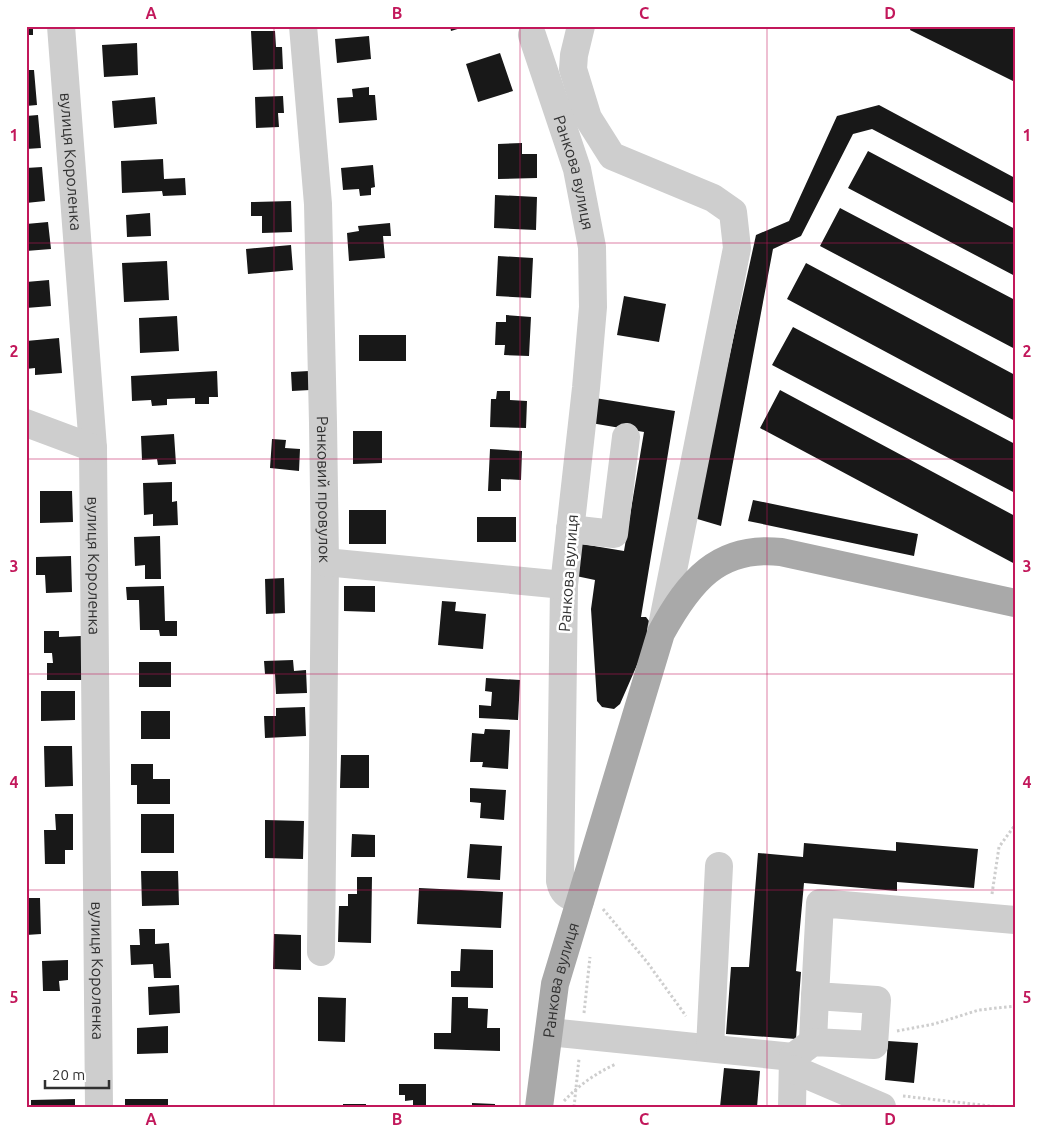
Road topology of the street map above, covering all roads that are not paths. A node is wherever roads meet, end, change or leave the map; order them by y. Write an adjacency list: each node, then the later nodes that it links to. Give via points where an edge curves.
1 (61, 26): 7 (street, вулиця Короленка)
2 (303, 26): 9 (street, Ранковий провулок, via 318,204)
3 (581, 26): 12 (street, via 573,68 588,118 612,156 713,198 734,212 738,248)
4 (532, 35): 8 (street, Ранкова вулиця, via 577,169 592,247 592,307 586,388)
5 (26, 423): 7 (street)
6 (626, 438): 8 (street, via 614,534)
7 (93, 448): 22 (street, вулиця Короленка)
8 (570, 529): 10 (street, Ранкова вулиця)
9 (325, 562): 10 (street); 16 (street, Ранковий провулок)
10 (564, 585): 14 (street, Ранкова вулиця, via 560,881 567,895)
11 (1015, 603): 12 (main road, via 781,552 752,552 726,558 693,584)
12 (660, 633): 14 (main road)
13 (719, 866): 19 (street)
14 (582, 894): 18 (main road, Ранкова вулиця, via 555,984)
15 (1002, 918): 17 (street, via 820,903)
16 (320, 952)
17 (815, 996): 20 (street); 20 (street, via 877,1000 874,1045)
18 (549, 1032): 19 (street); 23 (main road, Ранкова вулиця)
19 (710, 1048): 20 (street)
20 (800, 1056): 21 (street); 24 (street)
21 (880, 1106)
22 (99, 1107)
23 (539, 1107)
24 (792, 1107)

